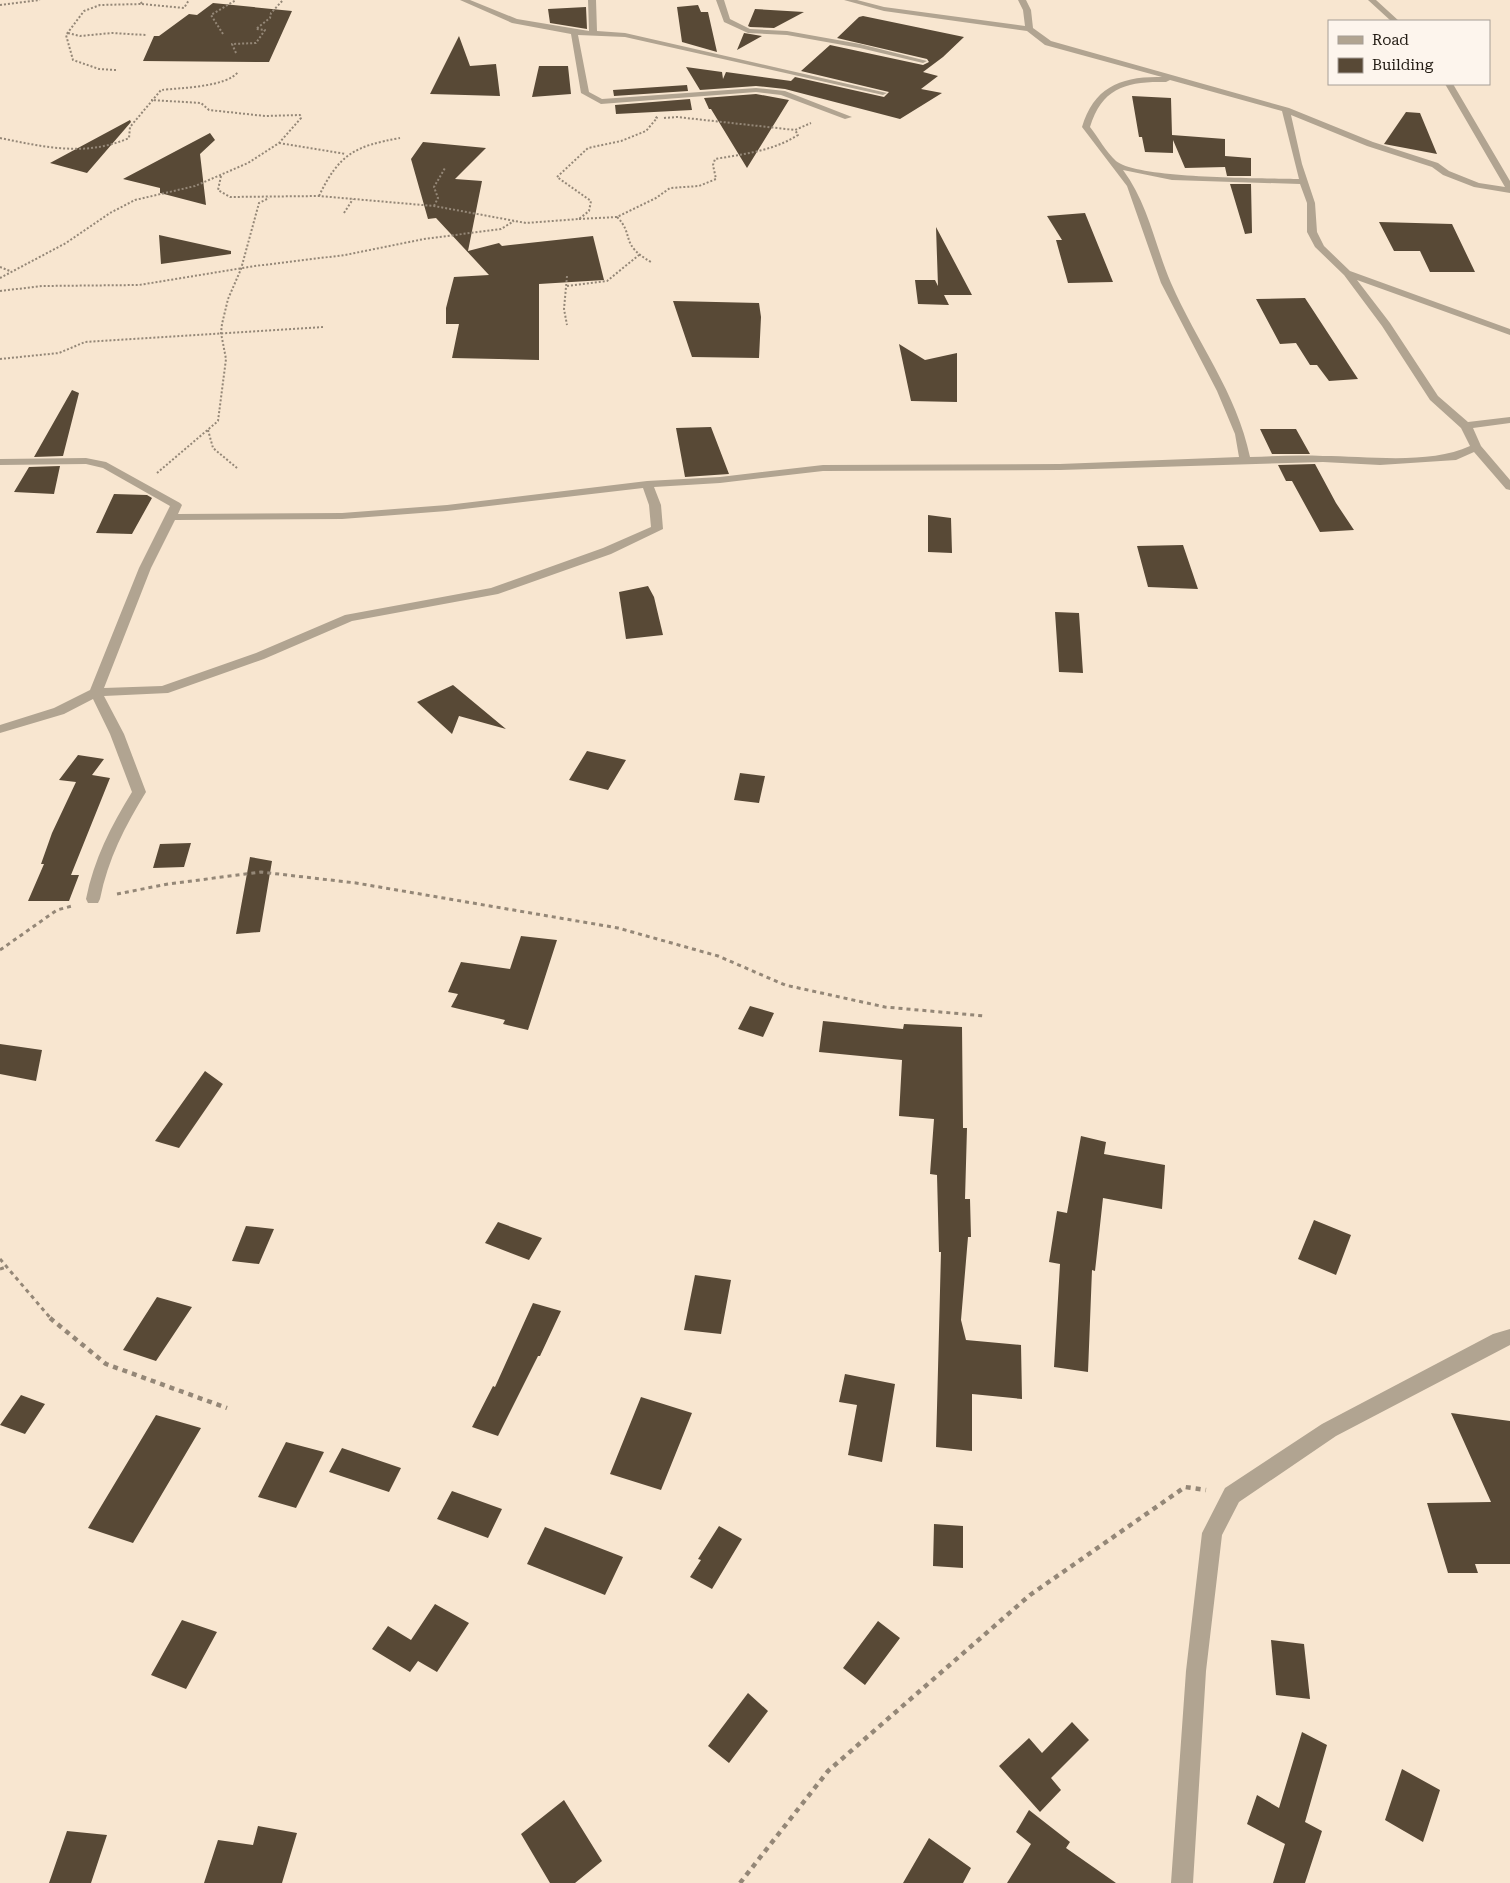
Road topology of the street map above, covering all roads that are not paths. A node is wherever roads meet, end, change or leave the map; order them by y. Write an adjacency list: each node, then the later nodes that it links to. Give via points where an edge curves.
1 (464, 0): 9 (street, via 516,22)
2 (592, 0): 10 (street)
3 (720, 0): 11 (street, via 727,20 748,31 805,36)
4 (848, 0): 8 (street, via 884,9)
5 (1022, 0): 8 (street, via 1027,10)
6 (1372, 0): 7 (street)
7 (1394, 20)
8 (1029, 29): 12 (street, via 1048,43 1067,50)
9 (574, 32): 10 (street); 16 (street, via 585,93 601,102 756,90 782,93)
10 (593, 33): 14 (street, via 625,35)
11 (923, 61)
12 (1187, 82): 15 (street); 17 (street, via 1157,80 1116,85 1095,102 1086,127)
13 (1450, 85): 19 (street)
14 (883, 93)
15 (1286, 110): 18 (street); 19 (street, via 1370,144 1435,165 1477,185)
16 (848, 117)
17 (1115, 163): 18 (street, via 1128,169 1172,177); 25 (street, via 1131,186 1166,284 1222,391 1240,434)
18 (1304, 182): 20 (street, via 1311,203 1312,232 1320,247)
19 (1510, 189)
20 (1348, 274): 21 (street); 23 (street, via 1434,398)
21 (1510, 332)
22 (1510, 420): 23 (street)
23 (1466, 426): 24 (street)
24 (1476, 446): 25 (street, via 1456,457 1380,462); 28 (street)
25 (1245, 460): 27 (street, via 1060,468 823,468 720,480)
26 (0, 462): 29 (street, via 106,465 176,505)
27 (647, 484): 29 (street, via 447,508 342,516); 30 (street, via 655,505 657,529 607,551 494,591 349,618 260,656 163,690)
28 (1510, 486)
29 (171, 517): 30 (street, via 145,568)
30 (96, 692): 31 (street, via 59,711); 32 (street, via 117,734 139,792 111,836 96,879)
31 (0, 729)
32 (93, 899)
33 (1510, 1337): 34 (street, via 1329,1430 1232,1495 1212,1533 1196,1671)
34 (1182, 1883)

